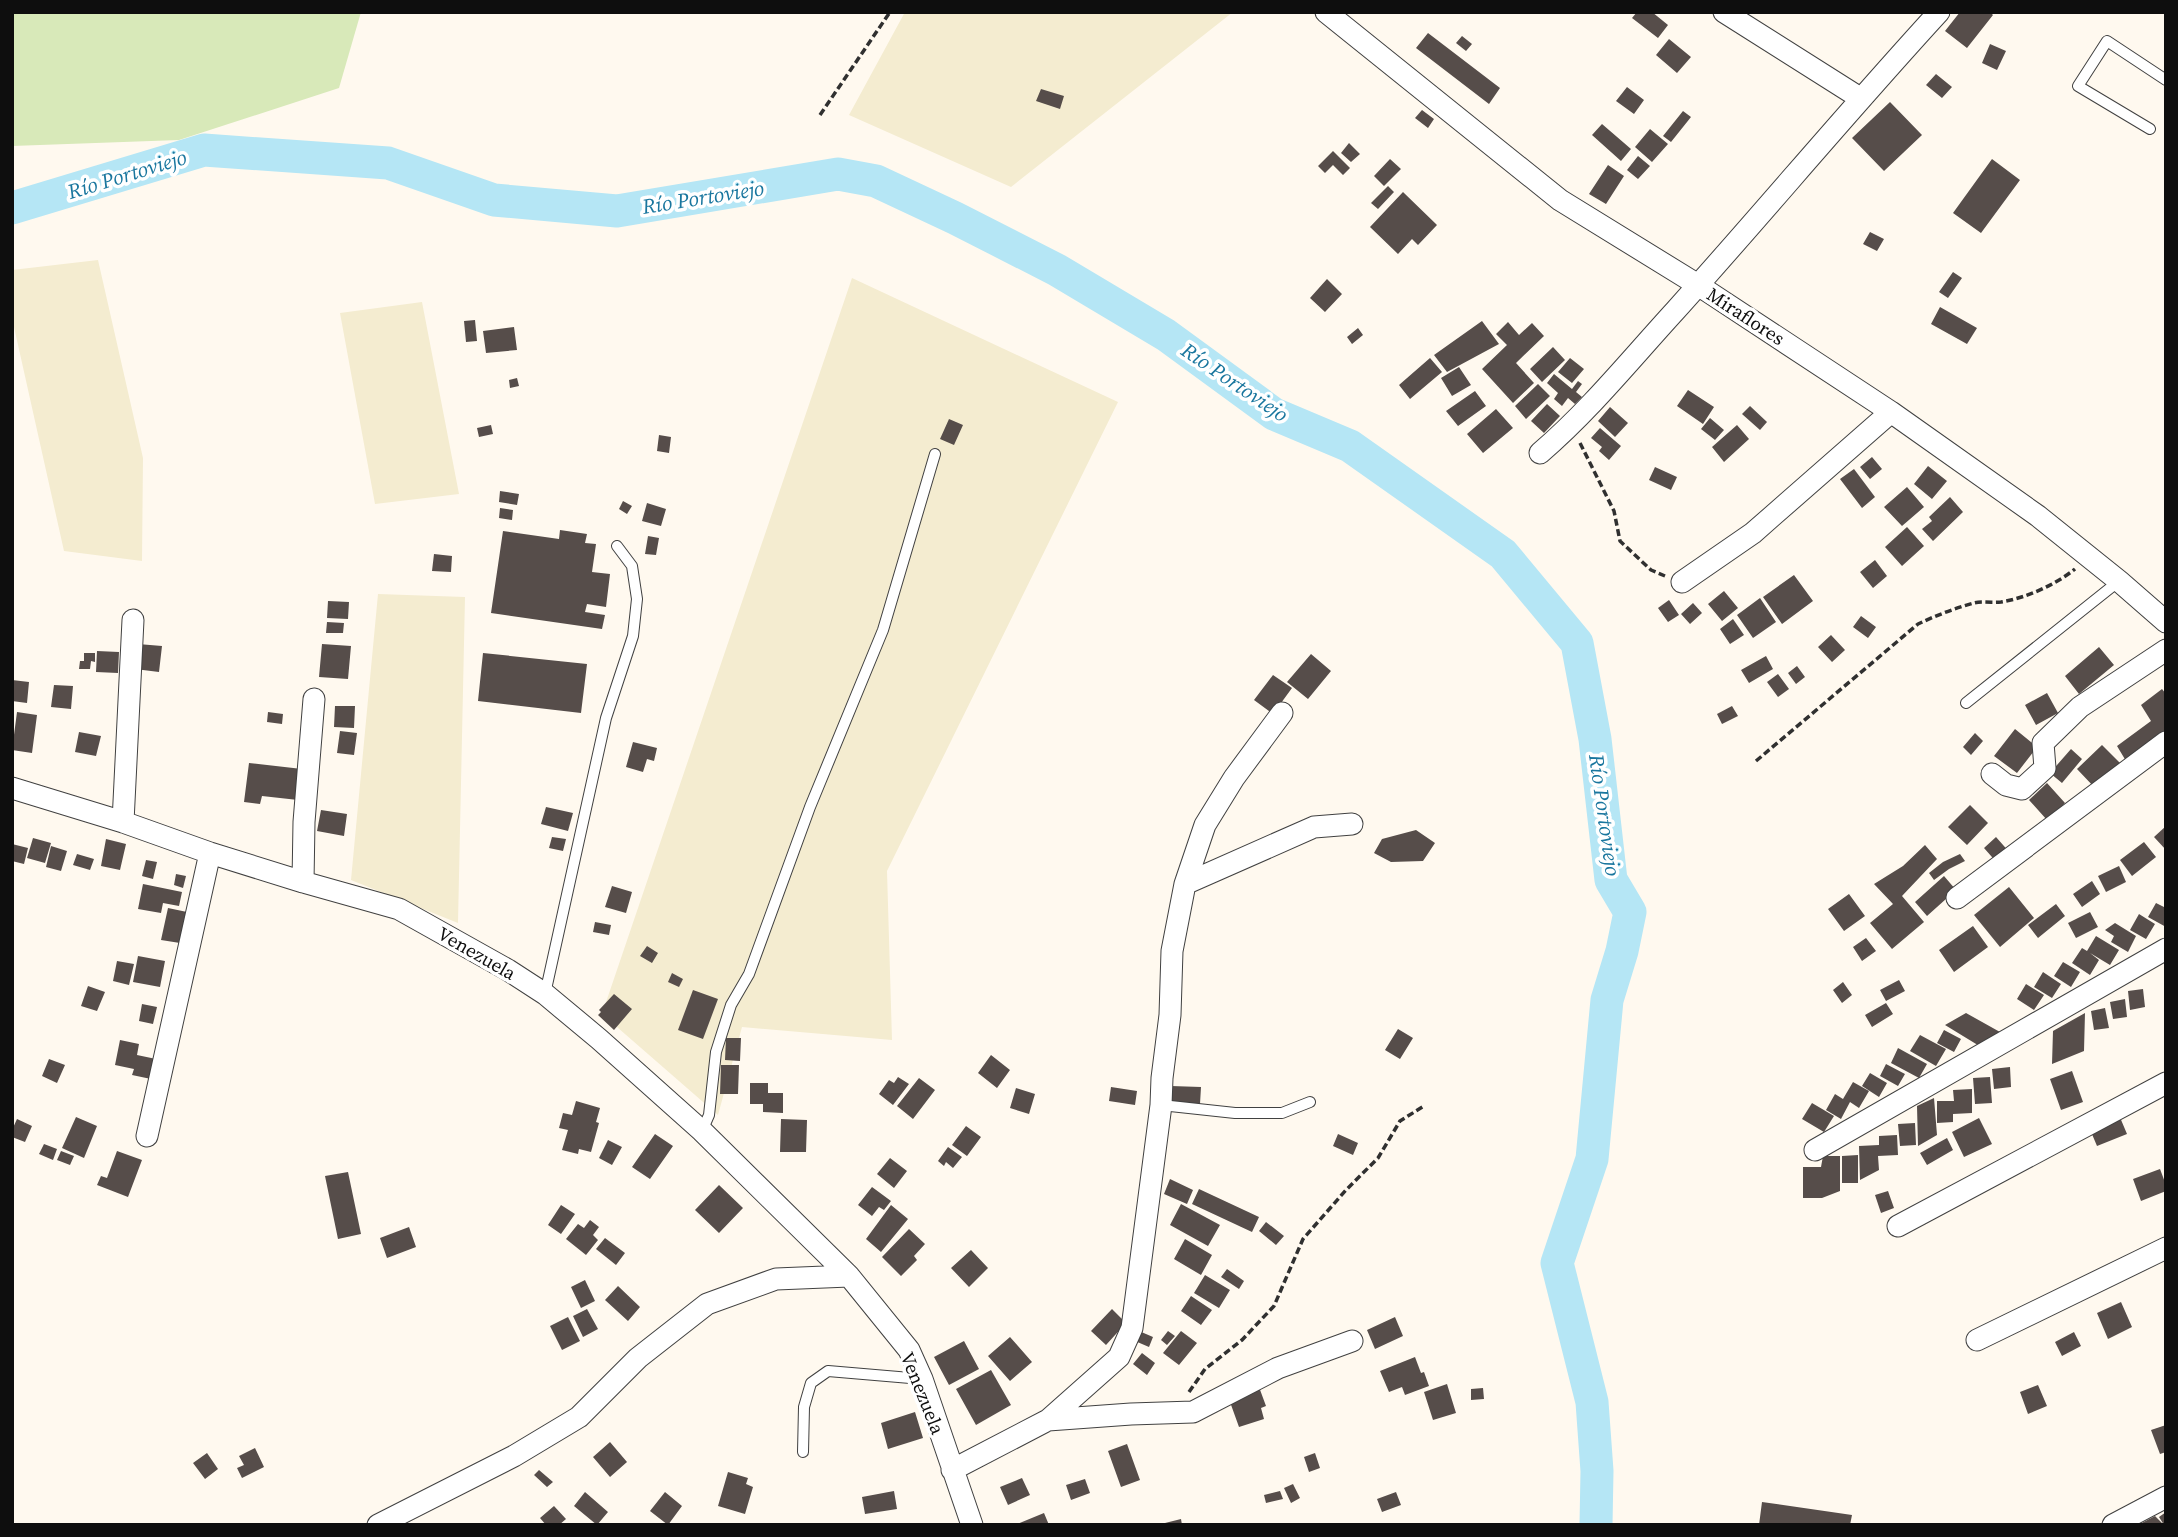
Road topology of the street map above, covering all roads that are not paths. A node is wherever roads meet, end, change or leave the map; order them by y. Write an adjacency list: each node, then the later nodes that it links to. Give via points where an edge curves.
1 (1325, 12): 7 (street, Miraflores, via 1560,201)
2 (1724, 12): 5 (street)
3 (1939, 12): 5 (street)
4 (2166, 80): 6 (lane, via 2108,41 2078,86)
5 (1860, 98): 7 (street)
6 (2150, 129)
7 (1698, 285): 8 (street, Miraflores); 9 (street, via 1572,426)
8 (1891, 412): 12 (street, Miraflores, via 2038,516); 13 (street, via 1753,533)
9 (1540, 453)
10 (935, 454): 34 (lane, via 883,630 810,807 749,974 731,1005 716,1052 709,1115)
11 (617, 547): 30 (lane, via 632,566 637,599 633,636 606,718)
12 (2119, 581): 15 (street, Miraflores); 18 (lane)
13 (1682, 582)
14 (133, 620): 23 (street)
15 (2166, 622)
16 (2166, 650): 21 (street, via 2080,707 2043,743 2045,768 2022,789 2006,785)
17 (314, 699): 26 (street)
18 (1966, 703)
19 (1282, 713): 27 (street, via 1205,825)
20 (2166, 743): 28 (street)
21 (1992, 774)
22 (12, 788): 23 (street, Venezuela)
23 (123, 822): 25 (street, Venezuela)
24 (1352, 824): 27 (street, via 1314,827)
25 (210, 853): 26 (street, Venezuela); 35 (street)
26 (303, 882): 30 (street, Venezuela, via 399,909)
27 (1185, 884): 33 (street, via 1172,951)
28 (1957, 898)
29 (2166, 949): 36 (street)
30 (545, 994): 34 (street, Venezuela)
31 (2166, 1083): 37 (street)
32 (1310, 1102): 33 (lane, via 1282,1113)
33 (1161, 1105): 43 (street, via 1132,1328 1119,1357)
34 (702, 1131): 39 (street, Venezuela)
35 (147, 1136)
36 (1815, 1150)
37 (1898, 1226)
38 (2166, 1248): 40 (street)
39 (849, 1276): 42 (street, Venezuela, via 909,1350); 47 (street, via 776,1279 707,1304 638,1358 579,1417 514,1457)
40 (1977, 1340)
41 (1352, 1341): 43 (street, via 1278,1368 1193,1412)
42 (922, 1379): 44 (lane, via 828,1371 811,1383 804,1407); 45 (street, Venezuela)
43 (1048, 1420): 45 (street)
44 (803, 1452)
45 (952, 1470): 48 (street, Venezuela)
46 (2166, 1497): 49 (street)
47 (378, 1525)
48 (972, 1525)
49 (2113, 1525)

